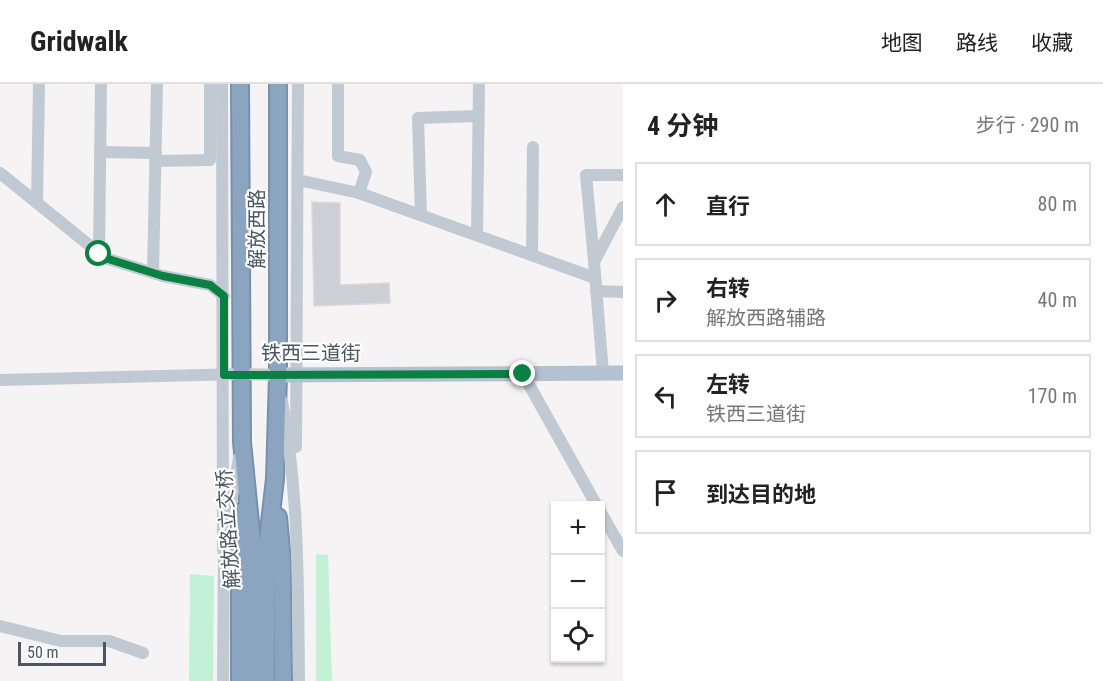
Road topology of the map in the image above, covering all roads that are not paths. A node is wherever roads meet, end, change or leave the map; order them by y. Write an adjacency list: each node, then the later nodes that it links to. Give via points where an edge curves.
1 (39, 84): 19 (street)
2 (101, 84): 13 (street)
3 (157, 84): 14 (street)
4 (210, 84): 14 (street, via 210,160)
5 (222, 84): 29 (street)
6 (240, 84): 32 (highway, 解放西路)
7 (278, 84): 35 (highway, 解放西路)
8 (298, 84): 17 (street)
9 (338, 84): 18 (street, via 338,156 360,160 366,172)
10 (479, 84): 11 (street)
11 (478, 116): 21 (street, via 418,118); 22 (street)
12 (533, 147): 24 (street)
13 (100, 152): 14 (street); 23 (street)
14 (156, 157): 26 (street)
15 (0, 172): 19 (street)
16 (623, 175): 25 (street, via 586,175)
17 (298, 180): 18 (street); 36 (street)
18 (359, 193): 21 (street)
19 (37, 203): 23 (street)
20 (623, 207): 25 (street)
21 (420, 215): 22 (street)
22 (477, 235): 24 (street)
23 (99, 254): 26 (street)
24 (532, 255): 27 (street)
25 (594, 262): 27 (street)
26 (153, 273): 29 (street, via 210,285)
27 (596, 285): 28 (street); 30 (street)
28 (623, 292)
29 (224, 296): 34 (street)
30 (603, 373): 31 (main road, 铁西三道街); 33 (main road, 铁西三道街)
31 (623, 373)
32 (242, 374): 34 (street, 铁西三道街); 35 (street, 铁西三道街); 38 (highway, 解放路立交桥)
33 (523, 374): 36 (main road, 铁西三道街); 40 (street)
34 (224, 375): 37 (street, 铁西三道街); 43 (street)
35 (278, 375): 36 (main road, 铁西三道街); 39 (highway, 解放路立交桥); 41 (street, via 291,452)
36 (298, 375): 41 (street)
37 (0, 380)
38 (242, 442): 43 (street); 48 (highway); 49 (highway, 解放路立交桥, via 252,543)
39 (275, 479): 50 (highway, 解放路立交桥, via 266,556); 51 (highway, via 282,561)
40 (594, 501)
41 (295, 512): 52 (street)
42 (605, 520): 44 (street)
43 (223, 550): 47 (street)
44 (623, 551)
45 (0, 626): 46 (street, via 61,640 109,641)
46 (142, 653)
47 (223, 681)
48 (240, 681)
49 (255, 681)
50 (266, 681)
51 (284, 681)
52 (299, 681)

